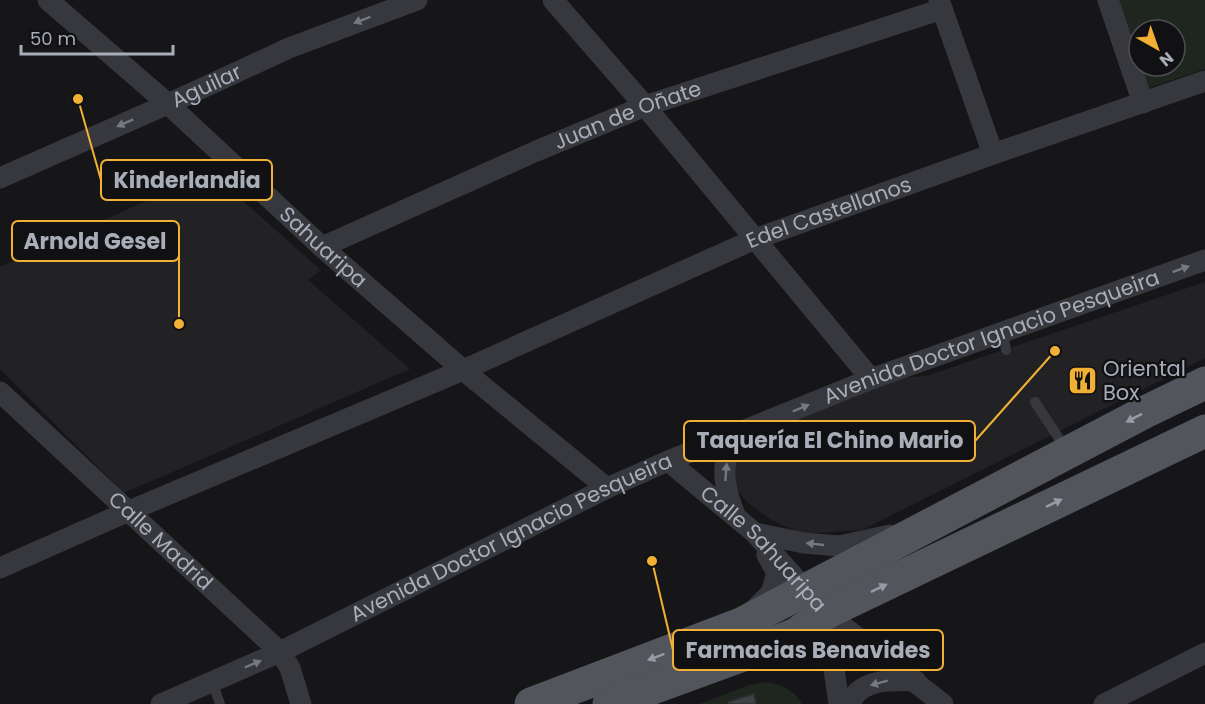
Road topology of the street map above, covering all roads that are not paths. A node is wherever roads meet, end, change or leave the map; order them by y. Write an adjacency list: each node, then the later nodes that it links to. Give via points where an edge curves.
1 (48, 0): 8 (street, Sahuaripa)
2 (417, 0): 8 (street, Aguilar, one-way to 8, via 289,48)
3 (553, 0): 9 (street)
4 (1108, 0): 7 (street)
5 (941, 4): 9 (street, Juan de Oñate); 10 (street)
6 (1205, 81): 7 (street, Edel Castellanos)
7 (1143, 103): 10 (street, Edel Castellanos)
8 (168, 104): 11 (street, Aguilar, one-way to 11); 13 (street, Sahuaripa)
9 (645, 106): 12 (street); 13 (street, Juan de Oñate)
10 (993, 154): 12 (street, Edel Castellanos)
11 (0, 178)
12 (755, 239): 15 (street, Edel Castellanos); 16 (street)
13 (322, 247): 15 (street, Sahuaripa)
14 (1205, 260): 16 (street, Avenida Doctor Ignacio Pesqueira, one-way to 14, via 1005,341)
15 (463, 370): 25 (street, Sahuaripa); 26 (street, Edel Castellanos)
16 (871, 379): 20 (street, Avenida Doctor Ignacio Pesqueira, one-way to 16)
17 (1205, 384): 23 (main road, one-way to 23)
18 (0, 392): 26 (street, Calle Madrid)
19 (1035, 402): 23 (lane)
20 (751, 429): 22 (lane); 24 (street, Avenida Doctor Ignacio Pesqueira); 28 (street, one-way to 20, via 727,495 724,472 732,443)
21 (1205, 432): 31 (main road, one-way to 21)
22 (767, 449)
23 (1068, 452): 27 (main road)
24 (668, 461): 25 (street, Avenida Doctor Ignacio Pesqueira); 28 (street, Calle Sahuaripa)
25 (607, 488): 33 (street, Avenida Doctor Ignacio Pesqueira)
26 (129, 511): 30 (street); 33 (street, Calle Madrid)
27 (953, 513): 29 (street, one-way to 29, via 876,539 839,546); 31 (main road)
28 (736, 515): 29 (street, Calle Sahuaripa)
29 (755, 533): 31 (street, Calle Sahuaripa); 32 (street, via 777,573 771,592)
30 (0, 568)
31 (816, 602): 32 (main road); 36 (street, Calle Sahuaripa); 41 (main road, via 796,634); 42 (street)
32 (741, 624): 40 (main road, one-way to 40)
33 (280, 652): 35 (street, Avenida Doctor Ignacio Pesqueira, one-way to 33); 39 (street, Calle Madrid, via 290,668)
34 (1205, 654): 45 (street)
35 (212, 681): 37 (street, Avenida Doctor Ignacio Pesqueira); 38 (lane)
36 (916, 681): 43 (street, one-way to 43, via 877,682 863,688); 44 (street, Calle Sahuaripa)
37 (161, 704)
38 (220, 704)
39 (301, 704)
40 (531, 704)
41 (609, 704)
42 (839, 704)
43 (850, 704)
44 (943, 704)
45 (1104, 704)

